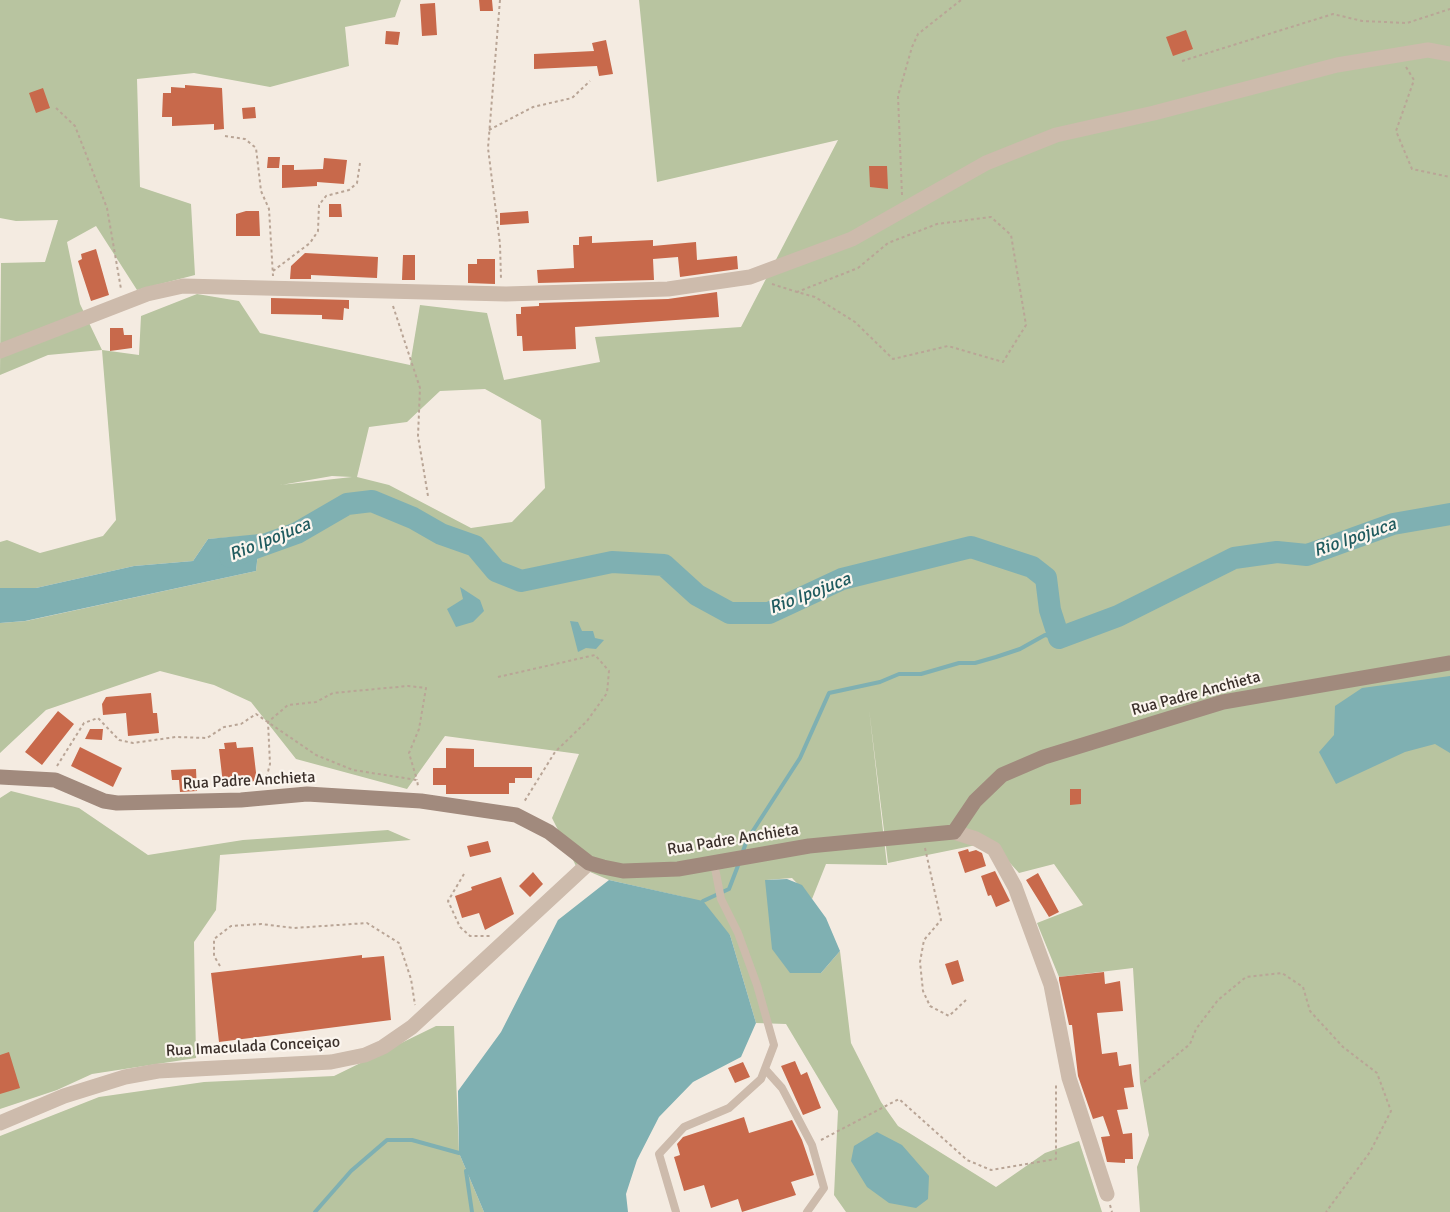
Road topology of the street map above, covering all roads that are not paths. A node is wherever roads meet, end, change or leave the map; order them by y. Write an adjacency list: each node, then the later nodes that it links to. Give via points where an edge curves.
1 (1450, 54): 2 (street, via 1428,50 1337,65 1056,135 987,163 852,239 750,277 650,290 501,294 183,286 165,288)
2 (0, 351)
3 (1450, 663): 5 (street, Rua Padre Anchieta, via 1223,702 1022,764 989,786)
4 (0, 777): 6 (street, Rua Padre Anchieta, via 50,779 117,803 307,794 421,801 516,815 549,832)
5 (954, 832): 7 (street, Rua Padre Anchieta, via 809,846); 10 (street, via 993,849 1015,887 1051,986 1068,1070)
6 (589, 863): 7 (street, Rua Padre Anchieta, via 623,871); 9 (street, Rua Imaculada Conceiçao, via 417,1023 383,1047 351,1059 159,1071 125,1077 64,1095)
7 (714, 863): 8 (lane, via 721,899 757,985 774,1045)
8 (765, 1069): 11 (lane, via 761,1079 729,1108 684,1128 659,1154); 12 (lane, via 782,1088 812,1145 824,1188)
9 (0, 1123)
10 (1107, 1194)
11 (676, 1212)
12 (807, 1212)

